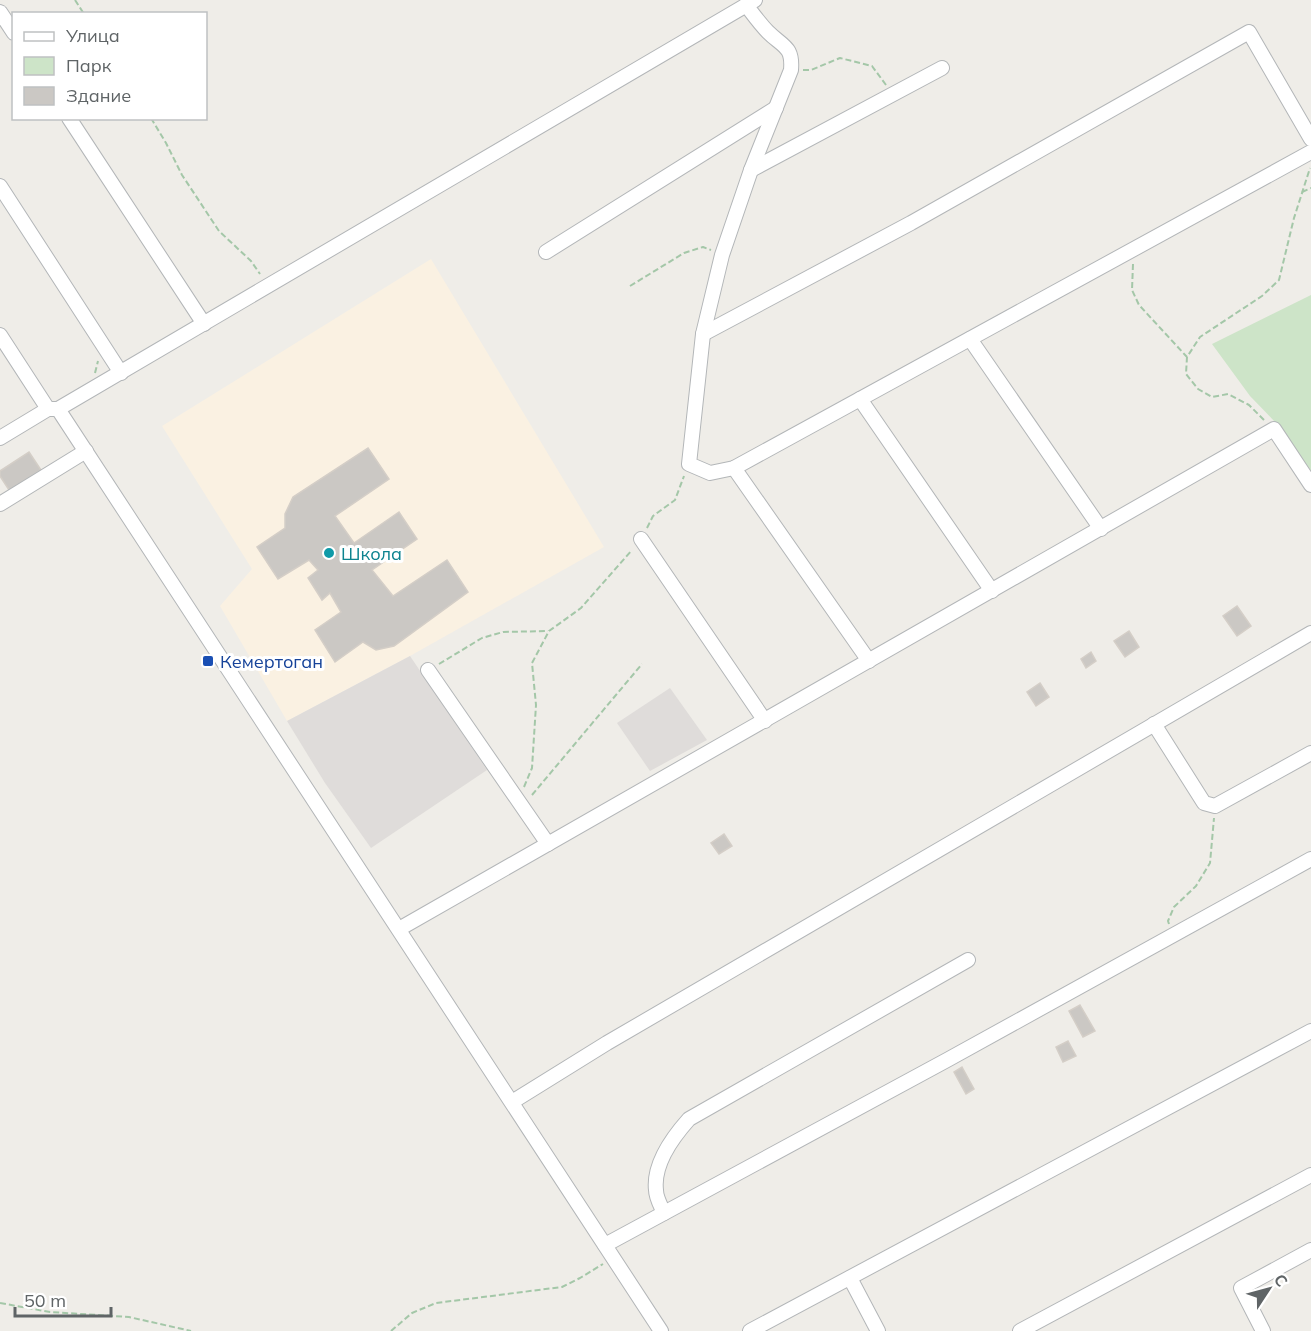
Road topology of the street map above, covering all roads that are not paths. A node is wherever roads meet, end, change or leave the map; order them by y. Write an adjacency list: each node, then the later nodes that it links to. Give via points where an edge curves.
1 (751, 3): 5 (street, via 768,32 788,48 792,58); 12 (street)
2 (0, 12): 3 (street)
3 (12, 30)
4 (942, 68): 9 (street)
5 (776, 108): 9 (street); 11 (street)
6 (70, 120): 12 (street)
7 (1311, 140): 13 (street, via 1249,32 911,223)
8 (1311, 152): 15 (street)
9 (751, 170): 13 (street, via 722,255)
10 (0, 186): 16 (street)
11 (546, 252)
12 (204, 324): 16 (street)
13 (703, 334): 21 (street, via 689,464 710,473)
14 (0, 335): 18 (street)
15 (970, 339): 17 (street); 24 (street)
16 (121, 373): 18 (street)
17 (860, 399): 21 (street); 26 (street)
18 (53, 409): 19 (street); 20 (street)
19 (0, 438)
20 (86, 452): 23 (street); 35 (street)
21 (734, 468): 28 (street)
22 (1311, 485): 24 (street, via 1274,429)
23 (0, 504)
24 (1101, 529): 26 (street)
25 (641, 540): 30 (street)
26 (992, 591): 28 (street)
27 (1311, 633): 31 (street)
28 (869, 661): 30 (street)
29 (428, 670): 33 (street)
30 (765, 721): 33 (street)
31 (1154, 724): 32 (street, via 1204,803 1215,806); 38 (street)
32 (1311, 753)
33 (548, 844): 35 (street)
34 (1311, 860): 40 (street)
35 (399, 929): 38 (street)
36 (968, 960): 40 (street, via 689,1119 657,1168 656,1191)
37 (1311, 1031): 43 (street)
38 (512, 1102): 41 (street)
39 (1311, 1175): 47 (street)
40 (664, 1213): 41 (street)
41 (604, 1245): 44 (street)
42 (1311, 1250): 48 (street, via 1241,1288)
43 (850, 1278): 45 (street); 46 (street)
44 (661, 1331)
45 (750, 1331)
46 (878, 1331)
47 (1020, 1331)
48 (1263, 1331)

